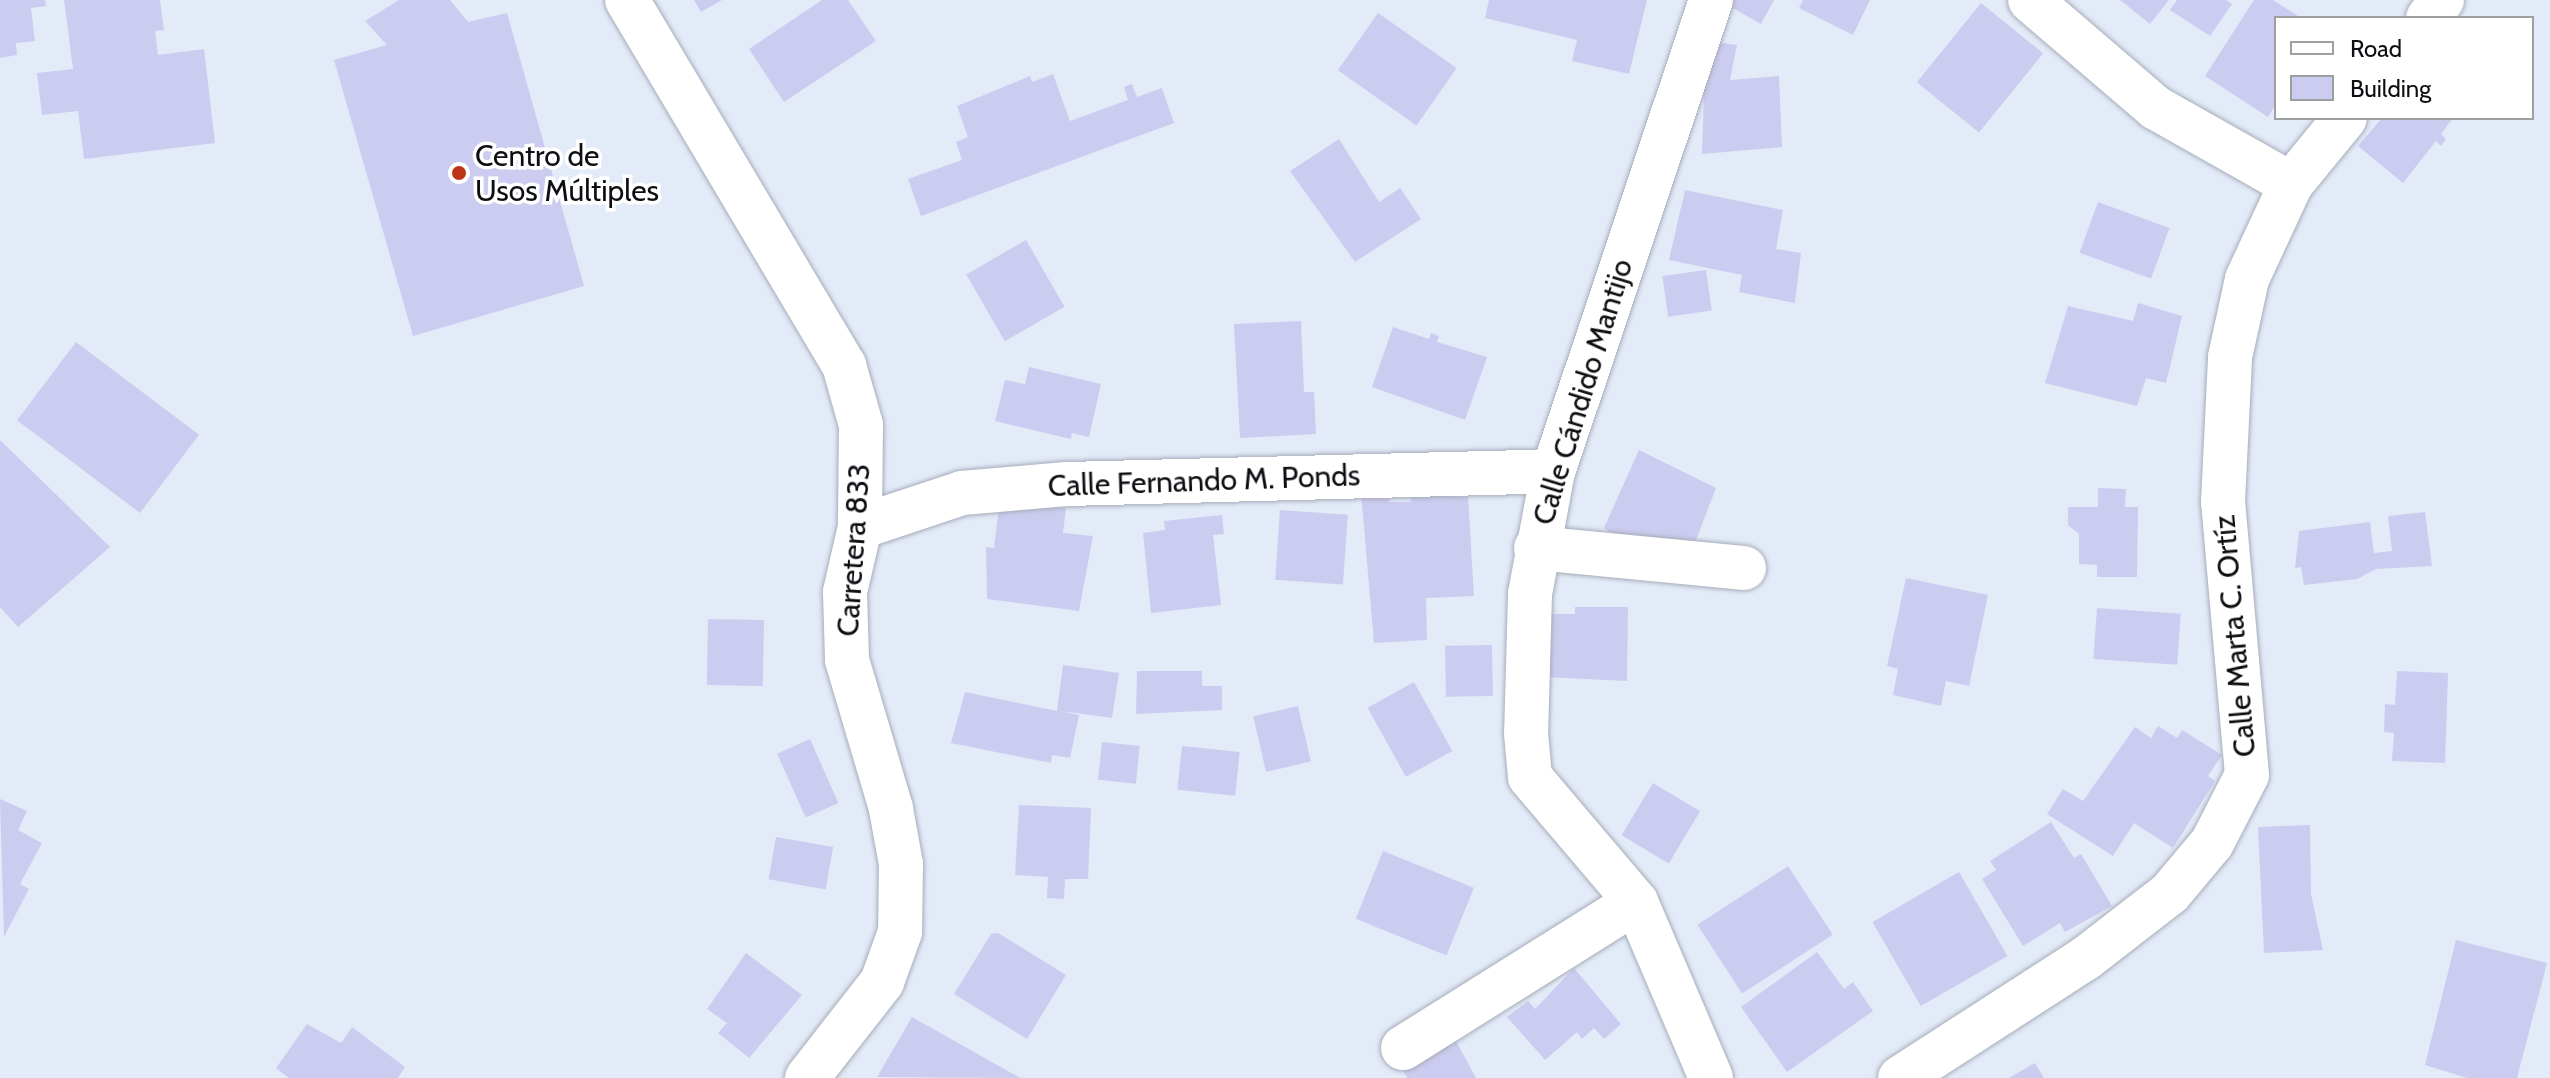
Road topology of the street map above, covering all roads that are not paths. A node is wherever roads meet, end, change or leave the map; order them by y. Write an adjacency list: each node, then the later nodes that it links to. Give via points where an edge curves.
1 (627, 0): 9 (street, Carretera 833, via 844,365 861,425)
2 (1711, 0): 8 (street, Calle Cándido Mantijo)
3 (2030, 0): 7 (street, via 2156,108)
4 (2442, 0): 5 (street)
5 (2430, 16)
6 (2343, 120): 7 (street, Calle Marta C. Ortíz)
7 (2291, 184): 16 (street, Calle Marta C. Ortíz, via 2247,279 2223,435 2247,775 2212,843 2170,893 2086,958)
8 (1553, 471): 9 (street, Calle Fernando M. Ponds, via 1067,484 962,493); 10 (street, Calle Cándido Mantijo)
9 (860, 527): 14 (street, Carretera 833, via 845,592 847,660 891,809 901,864 900,932 882,982)
10 (1536, 548): 11 (street); 12 (street, Calle Cándido Mantijo, via 1527,678 1530,777)
11 (1744, 568)
12 (1636, 902): 13 (street); 15 (street, Calle Cándido Mantijo)
13 (1403, 1048)
14 (807, 1078)
15 (1711, 1078)
16 (1900, 1078)

